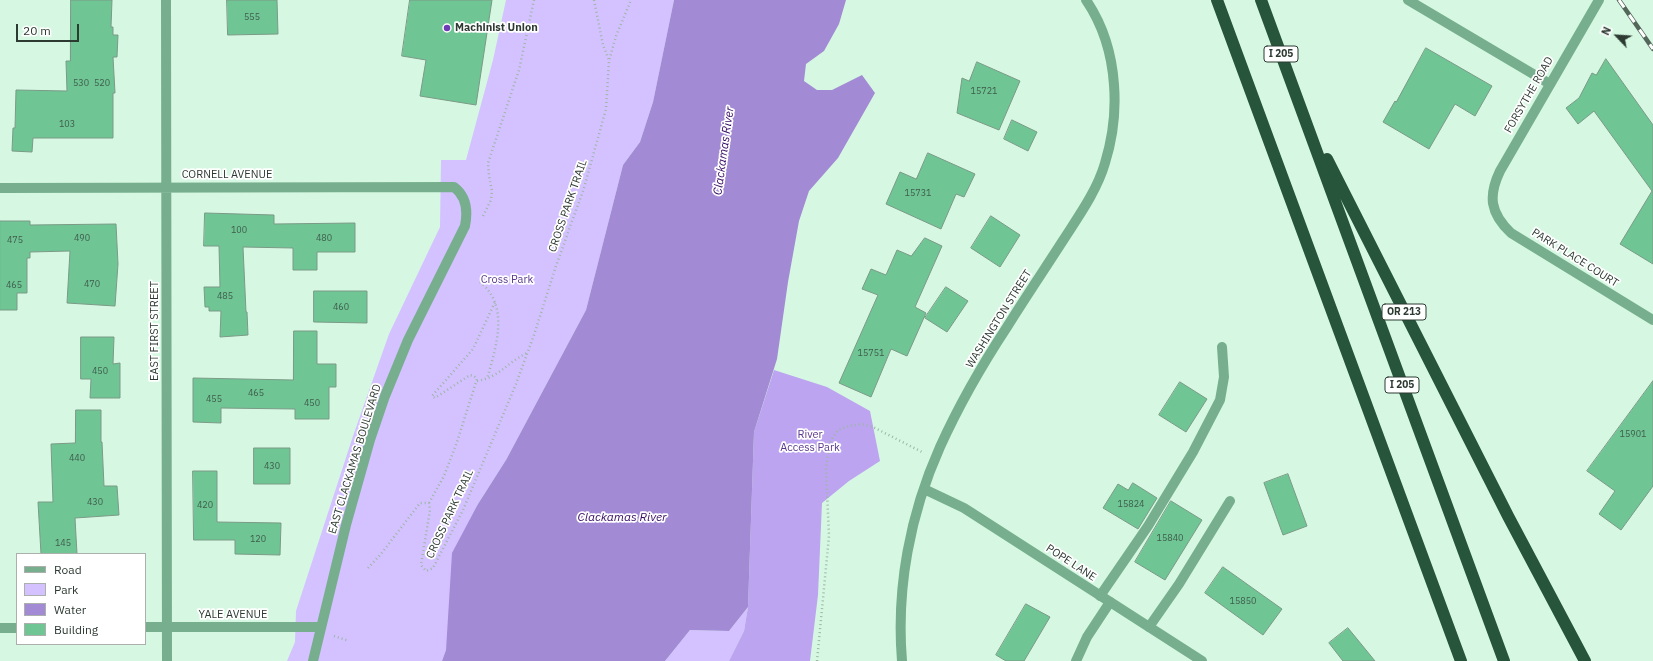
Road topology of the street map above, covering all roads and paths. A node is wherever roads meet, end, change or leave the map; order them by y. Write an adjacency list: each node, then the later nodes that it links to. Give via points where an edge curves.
1 (166, 0): 15 (street, EAST FIRST STREET)
2 (534, 0): 17 (path, via 519,70 488,163 491,200 482,218)
3 (594, 0): 10 (path, CROSS PARK TRAIL, via 603,45)
4 (631, 0): 10 (path, CROSS PARK TRAIL)
5 (1086, 0): 25 (street, WASHINGTON STREET, via 1103,35 1114,77 1114,122 1105,164 1076,221 979,372)
6 (1217, 0): 44 (highway)
7 (1261, 0): 12 (highway, I 205)
8 (1408, 0): 11 (street)
9 (1599, 0): 11 (street, FORSYTHE ROAD)
10 (609, 61): 22 (path, CROSS PARK TRAIL, via 606,109 596,146)
11 (1550, 84): 16 (street, FORSYTHE ROAD, via 1494,183)
12 (1301, 108): 45 (highway, I 205); 46 (highway, OR 213, via 1508,516)
13 (454, 186): 15 (street, CORNELL AVENUE); 17 (street, EAST CLACKAMAS BOULEVARD, via 465,202)
14 (0, 188): 15 (street, CORNELL AVENUE)
15 (167, 188): 33 (street, EAST FIRST STREET)
16 (1493, 207): 20 (street, PARK PLACE COURT, via 1500,221 1511,233)
17 (465, 226): 34 (street, EAST CLACKAMAS BOULEVARD, via 408,340 385,396 346,525)
18 (480, 282): 19 (path)
19 (495, 302): 23 (path, via 498,309 498,330); 24 (path, via 473,349 432,396 435,398 470,375 477,378)
20 (1653, 320)
21 (1222, 347): 30 (street, via 1224,377 1220,400 1193,452 1151,521)
22 (527, 352): 23 (path); 28 (path, CROSS PARK TRAIL, via 463,510 433,568 426,571 421,565)
23 (487, 379): 24 (path)
24 (476, 381): 28 (path, via 444,476)
25 (936, 459): 26 (street, WASHINGTON STREET); 40 (path, via 862,424 838,430 830,442 826,468 829,536)
26 (924, 489): 30 (street, POPE LANE, via 964,508); 41 (street, WASHINGTON STREET, via 912,532 902,585)
27 (1230, 501): 35 (street)
28 (429, 503): 29 (path, via 420,503)
29 (368, 568)
30 (1100, 596): 31 (street, POPE LANE)
31 (1110, 602): 35 (street, POPE LANE); 42 (street, via 1087,637)
32 (146, 627): 33 (street, YALE AVENUE)
33 (167, 627): 34 (street, YALE AVENUE); 38 (street, EAST FIRST STREET)
34 (320, 627): 39 (street, EAST CLACKAMAS BOULEVARD)
35 (1149, 627): 43 (street, POPE LANE)
36 (0, 628): 37 (street)
37 (16, 628)
38 (167, 661)
39 (313, 661)
40 (817, 661)
41 (902, 661)
42 (1076, 661)
43 (1202, 661)
44 (1461, 661)
45 (1504, 661)
46 (1585, 661)

